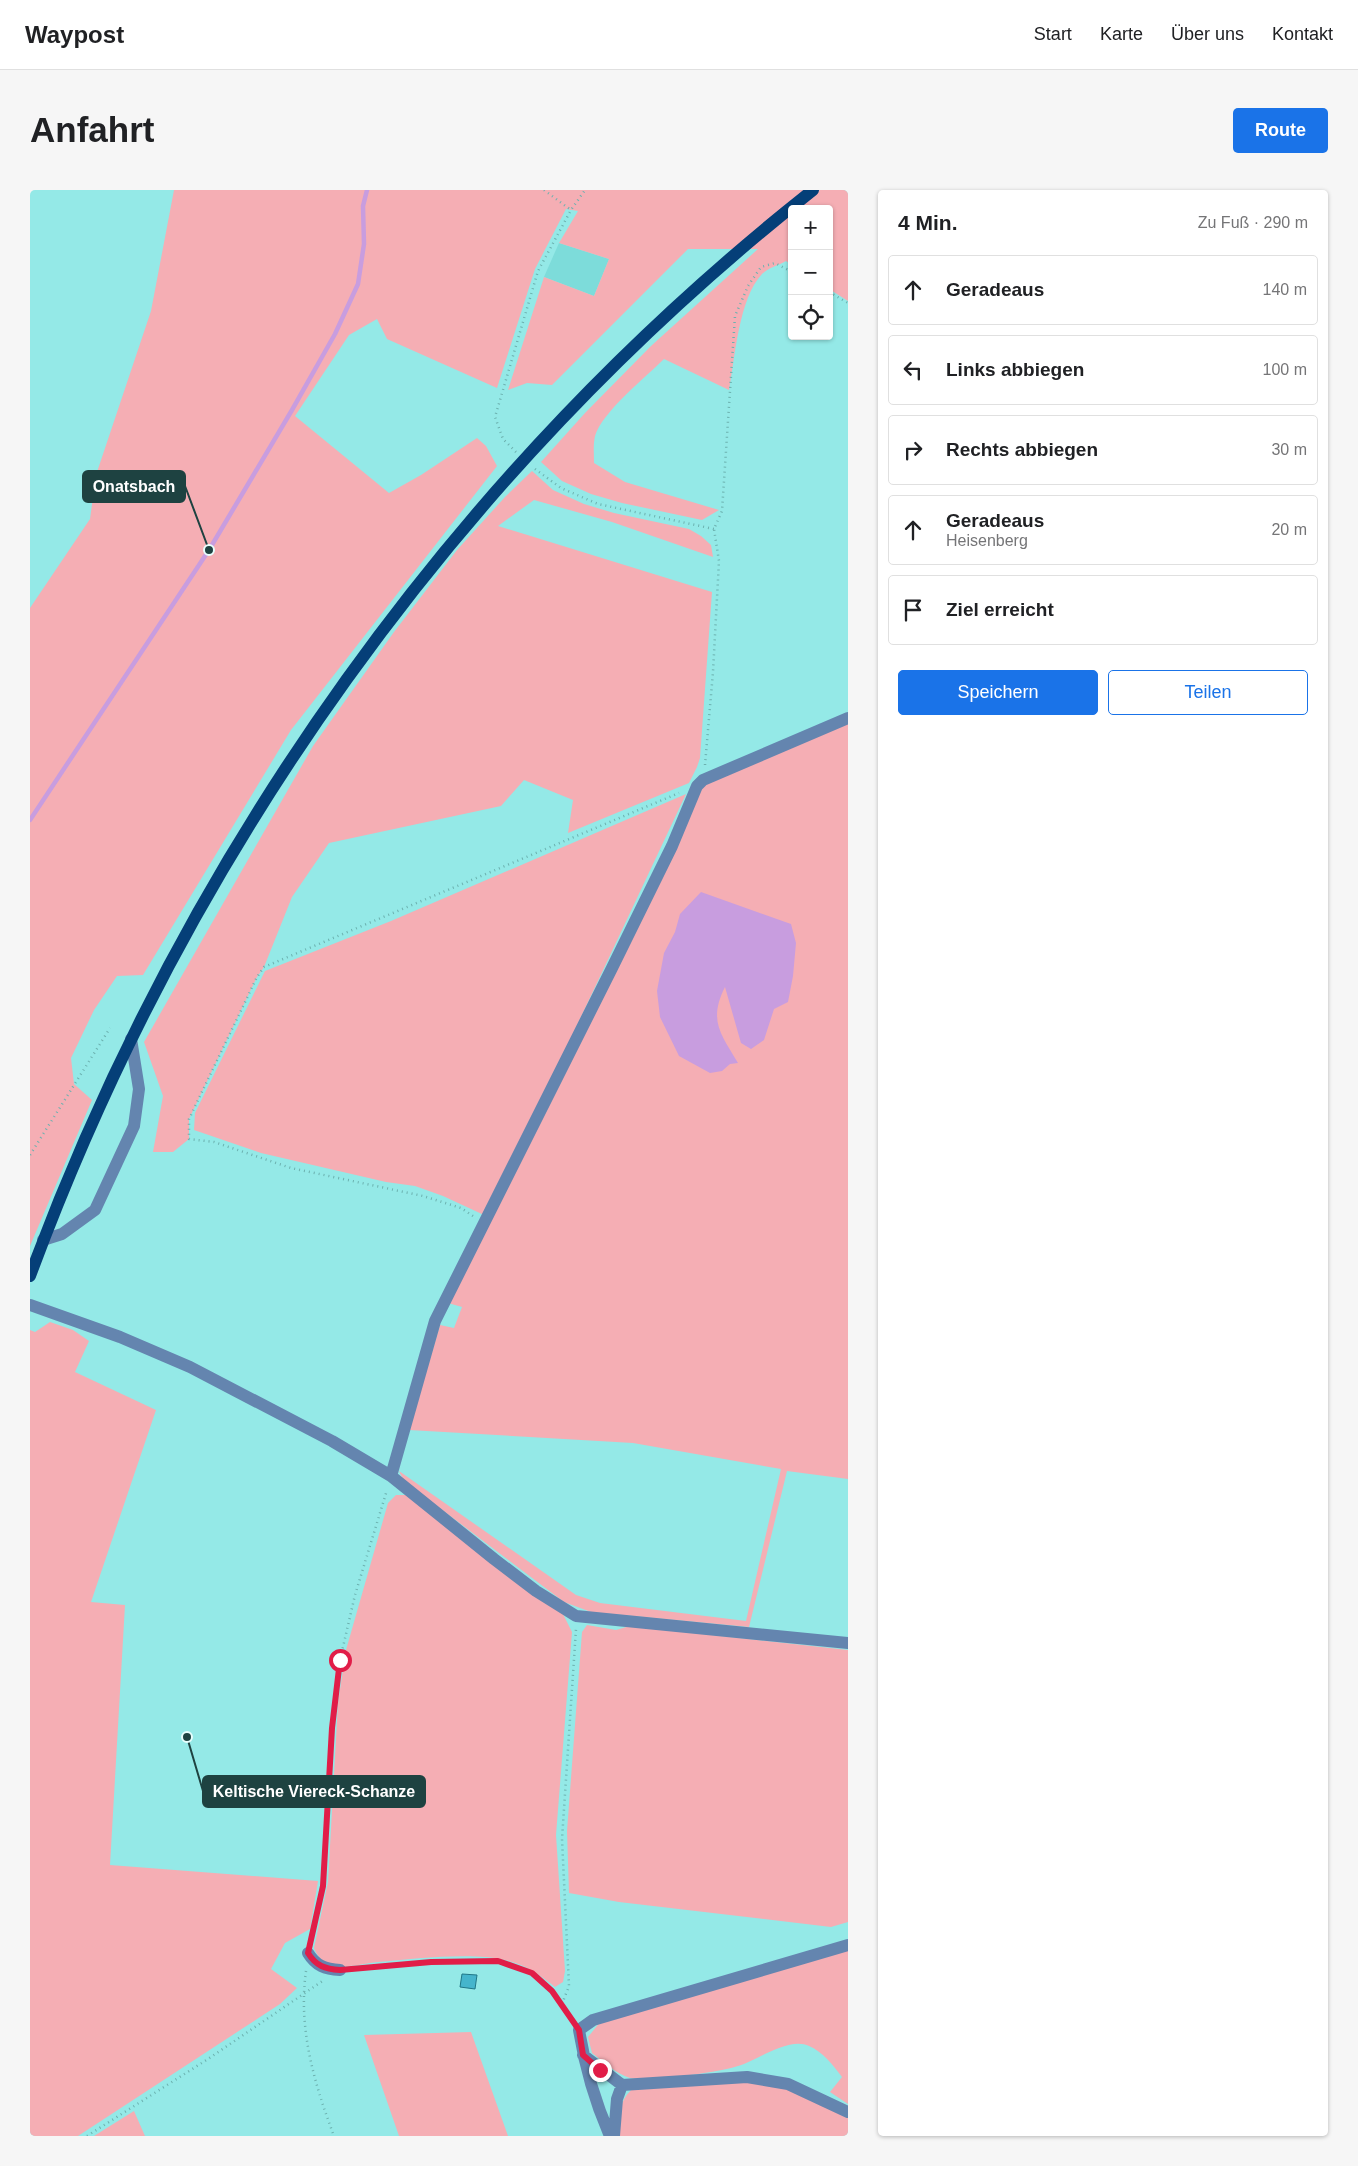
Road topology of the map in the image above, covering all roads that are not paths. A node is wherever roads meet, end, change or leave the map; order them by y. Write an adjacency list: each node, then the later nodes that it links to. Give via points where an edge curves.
1 (813, 190): 3 (main road, via 686,297 624,356 503,482 416,586 298,748 222,870)
2 (848, 718): 7 (street, via 700,783 672,846 435,1322)
3 (131, 1039): 4 (main road); 4 (street, via 139,1089 134,1126 95,1210 62,1234)
4 (43, 1240): 5 (main road)
5 (30, 1276)
6 (30, 1305): 7 (street, via 120,1336 190,1367)
7 (391, 1476): 8 (street, via 536,1591 576,1616)
8 (848, 1643)
9 (848, 1945): 12 (street, via 593,2020 579,2030)
10 (308, 1953): 11 (street, via 314,1962 326,1969)
11 (340, 1970)
12 (583, 2055): 13 (street); 15 (street, via 597,2106)
13 (622, 2085): 14 (street, via 747,2077 788,2084); 16 (street, via 616,2099)
14 (848, 2112)
15 (610, 2136)
16 (614, 2136)

